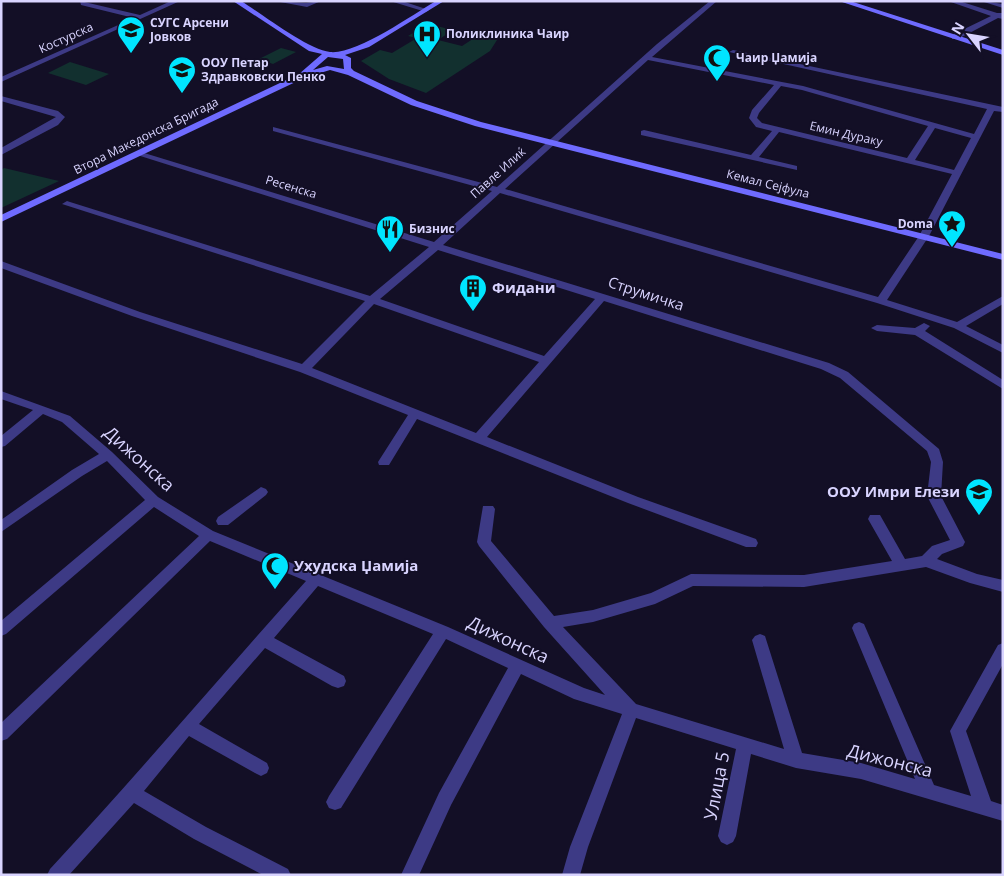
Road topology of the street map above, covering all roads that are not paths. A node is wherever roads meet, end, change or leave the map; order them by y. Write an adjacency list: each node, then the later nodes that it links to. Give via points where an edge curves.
1 (83, 1): 16 (street, Костурска, via 83,4)
2 (177, 1): 16 (street, Костурска)
3 (236, 1): 20 (street)
4 (278, 1): 5 (street, via 307,5)
5 (318, 1)
6 (393, 1): 14 (street)
7 (441, 1): 14 (street)
8 (714, 1): 24 (street, Павле Илиќ)
9 (842, 1): 17 (street)
10 (853, 1): 17 (street)
11 (986, 1): 13 (street)
12 (951, 2): 15 (street)
13 (1003, 6)
14 (426, 10): 19 (street)
15 (1001, 15): 18 (street)
16 (140, 17): 30 (street, Костурска)
17 (925, 27): 18 (street)
18 (955, 37): 22 (street)
19 (361, 48): 23 (street); 26 (street)
20 (312, 49): 23 (street); 25 (street)
21 (733, 52): 33 (street)
22 (1003, 53)
23 (334, 55): 25 (street); 26 (street)
24 (647, 58): 31 (street); 40 (street, Павле Илиќ)
25 (317, 61): 27 (street); 29 (street, Втора Македонска Бригада)
26 (347, 61): 27 (street, Втора Македонска Бригада); 28 (street)
27 (330, 68): 28 (street); 29 (street, Втора Македонска Бригада)
28 (351, 73): 40 (street, via 414,103 478,124)
29 (301, 76): 42 (street, Втора Македонска Бригада)
30 (1, 80)
31 (780, 83): 35 (street); 37 (street, Емин Дураку, via 753,118 759,125)
32 (1, 98): 41 (street, via 60,117 55,123)
33 (992, 107): 34 (street); 39 (street)
34 (1003, 110)
35 (933, 124): 39 (street); 44 (street)
36 (276, 129): 47 (street)
37 (776, 131): 43 (street); 44 (street, Емин Дураку)
38 (644, 132): 43 (street)
39 (976, 137): 46 (street)
40 (550, 142): 47 (street, Павле Илиќ); 50 (street, Кемал Сејфула)
41 (1, 152)
42 (138, 154): 49 (street, Втора Македонска Бригада); 51 (street, Ресенска)
43 (754, 158): 45 (street)
44 (909, 162): 46 (street, Емин Дураку)
45 (794, 168)
46 (956, 173): 50 (street)
47 (499, 190): 51 (street, Павле Илиќ); 57 (street)
48 (68, 204): 56 (street)
49 (1, 219)
50 (924, 236): 52 (street, Кемал Сејфула); 57 (street)
51 (437, 245): 54 (street, Струмичка); 56 (street, Павле Илиќ)
52 (1003, 257)
53 (1, 264): 64 (street, via 136,314)
54 (603, 296): 63 (street); 81 (street, Струмичка, via 825,366 844,375 933,449 937,462 934,496 958,542 937,550)
55 (1003, 299): 59 (street)
56 (372, 300): 63 (street); 64 (street, Павле Илиќ)
57 (881, 300): 58 (street)
58 (933, 318): 59 (street); 61 (street)
59 (958, 326): 62 (street)
60 (877, 328): 61 (street)
61 (918, 332): 65 (street)
62 (1003, 350)
63 (546, 361): 69 (street)
64 (304, 369): 68 (street)
65 (1003, 385)
66 (1, 396): 67 (street, Дижонска)
67 (42, 408): 70 (street); 71 (street, Дижонска, via 66,419)
68 (415, 413): 69 (street); 72 (street)
69 (478, 439): 80 (street)
70 (1, 443)
71 (108, 455): 74 (street, Дижонска); 78 (street)
72 (384, 462)
73 (261, 492): 77 (street)
74 (153, 500): 79 (street, Дижонска); 87 (street)
75 (488, 510): 85 (street, via 484,542)
76 (875, 519): 82 (street)
77 (223, 521)
78 (1, 527)
79 (208, 535): 83 (street, Дижонска); 96 (street)
80 (751, 543)
81 (926, 561): 82 (street); 84 (street)
82 (901, 566): 85 (street, via 804,581 691,580 655,598 593,616)
83 (317, 578): 88 (street, Дижонска); 89 (street)
84 (1003, 586)
85 (549, 623): 94 (street, via 594,675)
86 (859, 628): 100 (street)
87 (1, 630)
88 (443, 631): 92 (street, Дижонска); 102 (street)
89 (264, 640): 93 (street); 95 (street)
90 (760, 640): 98 (street)
91 (1003, 650): 103 (street, via 958,731)
92 (518, 665): 94 (street, Дижонска, via 580,694); 108 (street, via 445,799)
93 (338, 681)
94 (631, 710): 97 (street, Дижонска); 109 (street, via 579,847)
95 (187, 726): 99 (street); 101 (street)
96 (1, 734)
97 (745, 744): 98 (street, Дижонска); 105 (street, Улица 5)
98 (796, 760): 100 (street, Дижонска, via 861,771)
99 (261, 768)
100 (928, 790): 103 (street, Дижонска)
101 (132, 793): 106 (street); 107 (street)
102 (335, 802)
103 (984, 807): 104 (street, Дижонска)
104 (1003, 813)
105 (728, 836)
106 (56, 875)
107 (282, 875)
108 (410, 875)
109 (572, 875)

